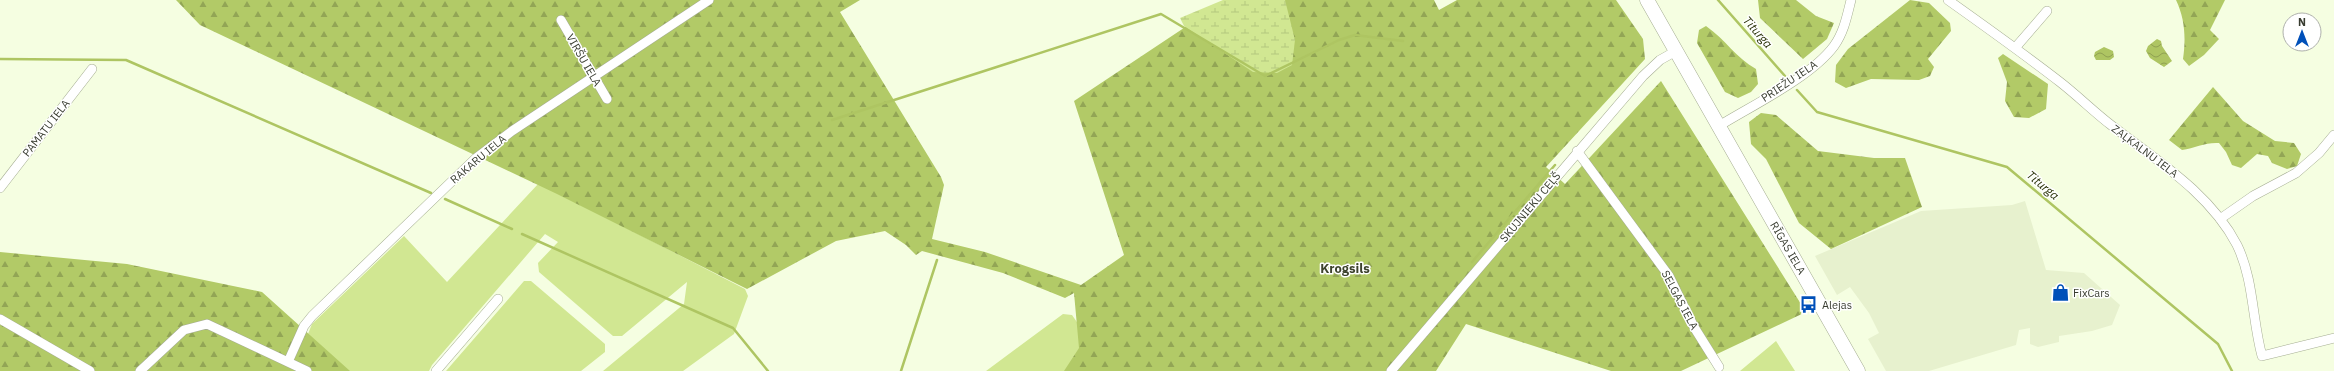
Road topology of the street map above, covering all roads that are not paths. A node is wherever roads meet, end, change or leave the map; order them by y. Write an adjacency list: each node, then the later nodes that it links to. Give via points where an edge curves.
1 (709, 0): 10 (street, RAKARU IELA)
2 (1647, 0): 8 (main road, RĪGAS IELA)
3 (1851, 0): 12 (street, PRIEŽU IELA, via 1844,29 1834,46 1819,62)
4 (1948, 0): 7 (street, ZAĻKALNU IELA)
5 (2047, 11): 7 (street)
6 (561, 20): 10 (street, VIRŠU IELA)
7 (2016, 48): 16 (street, ZAĻKALNU IELA, via 2174,172)
8 (1676, 51): 12 (main road, RĪGAS IELA); 14 (street, SKUJNIEKU CEĻŠ, via 1650,69)
9 (92, 69): 15 (street, PAMATU IELA)
10 (594, 77): 11 (street, VIRŠU IELA); 20 (street, RAKARU IELA, via 474,160 312,316 304,326)
11 (606, 99)
12 (1719, 126): 27 (main road, RĪGAS IELA)
13 (2334, 135): 16 (street, via 2320,153 2296,174 2253,196)
14 (1577, 150): 21 (street, SELGAS IELA, via 1669,276 1694,327); 22 (street, SKUJNIEKU CEĻŠ)
15 (0, 188)
16 (2220, 219): 19 (street, ZAĻKALNU IELA, via 2236,245 2247,272 2262,356)
17 (498, 299): 26 (street)
18 (0, 319): 23 (street)
19 (2334, 338)
20 (288, 362): 24 (street, via 207,324 184,330); 25 (street)
21 (1719, 367)
22 (1395, 369)
23 (90, 371)
24 (140, 371)
25 (307, 371)
26 (436, 371)
27 (1858, 371)

